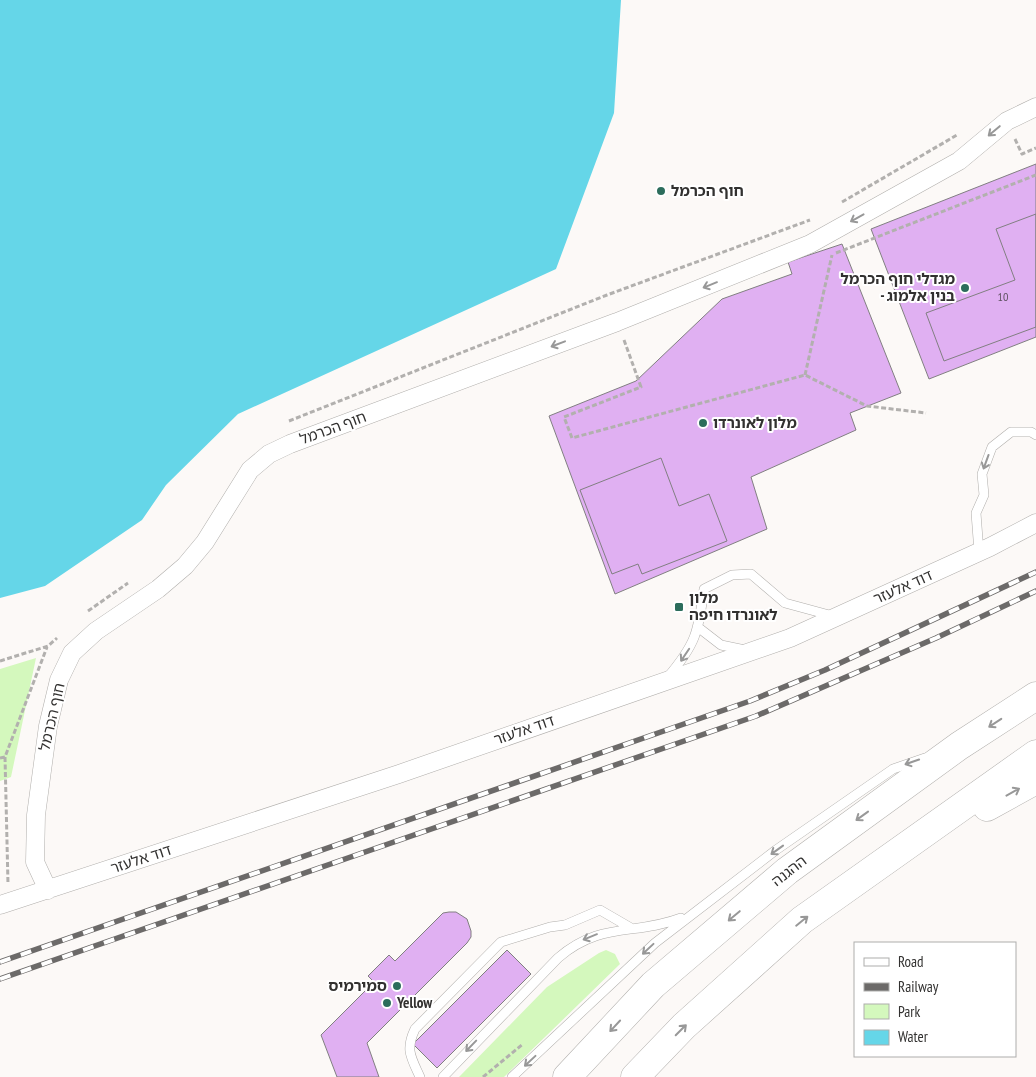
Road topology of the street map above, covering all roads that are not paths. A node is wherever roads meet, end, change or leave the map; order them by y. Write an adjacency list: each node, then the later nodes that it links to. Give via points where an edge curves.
1 (1036, 107): 14 (street, חוף הכרמל, one-way to 14, via 1007,121 959,161 810,244 617,322 269,454 250,470 205,542 185,566 158,589 96,631 72,653 59,680 48,726 36,815 35,862)
2 (1036, 435): 4 (lane, one-way to 4, via 1011,432 992,447 982,474 984,495 976,513)
3 (1036, 523): 4 (street, דוד אלעזר)
4 (979, 552): 5 (street, דוד אלעזר)
5 (836, 617): 6 (lane, via 785,603 751,574 732,574 704,589); 7 (street, דוד אלעזר)
6 (699, 628): 7 (lane, via 721,645); 8 (lane, one-way to 8, via 686,655)
7 (752, 651): 8 (street, דוד אלעזר)
8 (663, 682): 14 (street, דוד אלעזר, via 400,774)
9 (1036, 696): 10 (highway, ההגנה, one-way to 10)
10 (958, 746): 16 (lane, one-way to 16, via 892,769); 21 (highway, ההגנה, one-way to 21, via 787,871 653,985)
11 (1036, 754): 13 (highway)
12 (1036, 780): 13 (highway, one-way to 12)
13 (863, 875): 22 (highway, one-way to 13, via 684,1026 802,920)
14 (48, 890): 15 (street, דוד אלעזר)
15 (4, 904)
16 (688, 916): 17 (lane, via 664,925); 20 (lane, one-way to 20)
17 (631, 928): 18 (lane, via 600,910 565,925 502,942 415,1029 409,1051); 19 (lane, one-way to 19, via 597,934 576,943)
18 (420, 1077)
19 (442, 1077)
20 (512, 1077)
21 (567, 1077)
22 (635, 1077)

